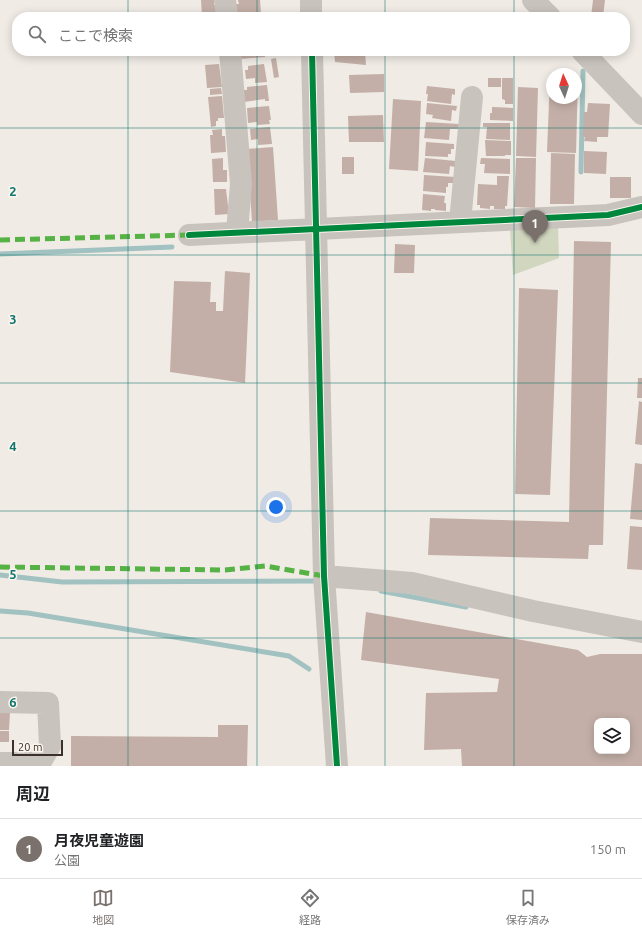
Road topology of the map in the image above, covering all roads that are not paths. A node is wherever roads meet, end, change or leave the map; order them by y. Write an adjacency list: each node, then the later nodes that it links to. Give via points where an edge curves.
1 (225, 0): 4 (street)
2 (311, 0): 5 (street)
3 (533, 0): 6 (street)
4 (226, 12)
5 (311, 12)
6 (545, 12)
7 (230, 56): 15 (street, via 241,184)
8 (312, 56): 14 (street)
9 (587, 56): 11 (street)
10 (472, 97): 13 (street)
11 (642, 114)
12 (642, 208): 13 (street, via 608,215)
13 (460, 222): 14 (street)
14 (316, 229): 15 (street); 17 (street)
15 (237, 232): 16 (street)
16 (189, 235)
17 (324, 576): 18 (street, via 412,583); 21 (street)
18 (642, 632)
19 (0, 702): 20 (street, via 48,703 50,746 40,763)
20 (0, 763)
21 (337, 766)

